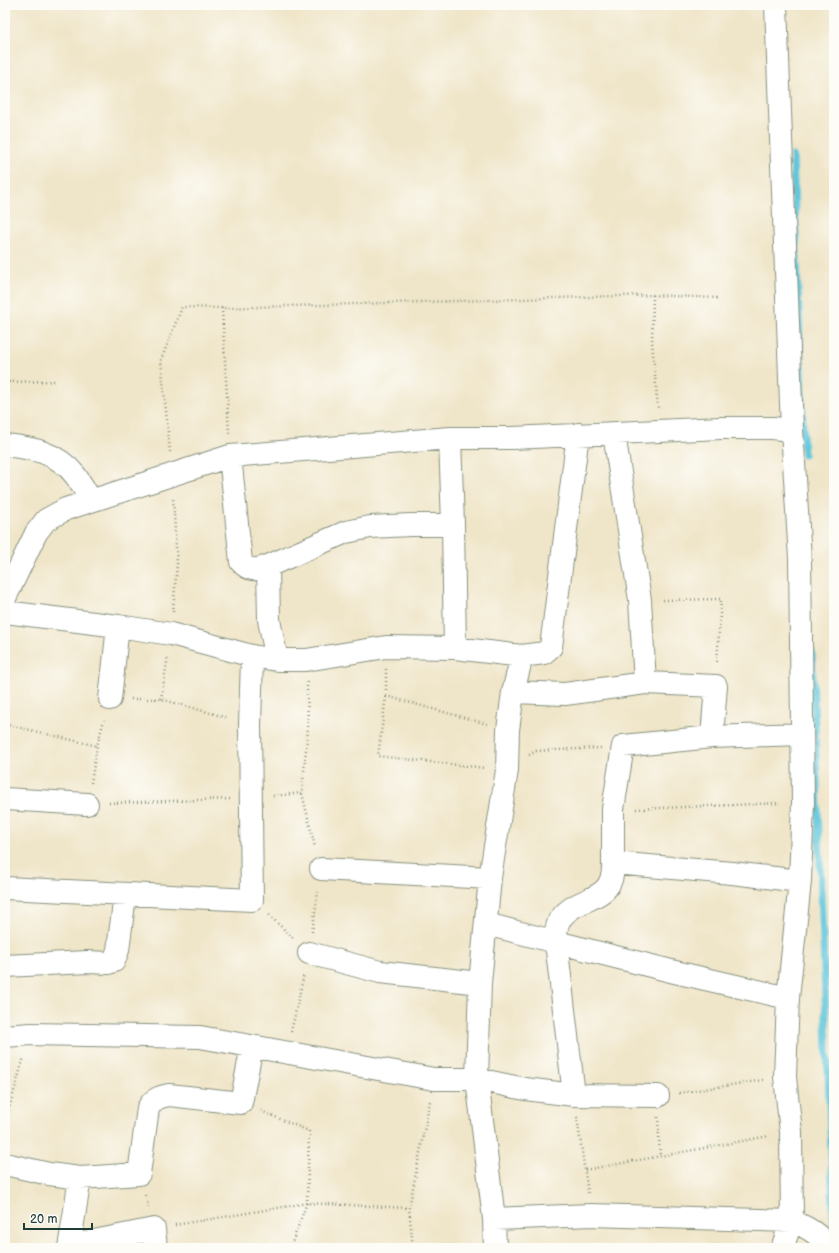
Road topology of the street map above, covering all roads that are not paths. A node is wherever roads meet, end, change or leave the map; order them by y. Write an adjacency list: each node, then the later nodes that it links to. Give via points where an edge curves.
1 (776, 5): 2 (street)
2 (792, 430): 4 (street, via 720,428); 21 (street, via 800,558)
3 (578, 434): 4 (street); 5 (street); 16 (street, via 551,647 544,653)
4 (614, 434): 18 (street, via 640,600)
5 (450, 438): 7 (street); 9 (street)
6 (5, 444): 8 (street, via 28,447 56,457 74,474)
7 (230, 456): 8 (street); 10 (street, via 241,562 251,570)
8 (92, 501): 11 (street, via 66,509 46,520 36,533)
9 (453, 525): 10 (street, via 370,527 346,532); 14 (street)
10 (268, 566): 17 (street, via 269,620)
11 (5, 598)
12 (5, 612): 13 (street)
13 (118, 626): 15 (street, via 171,634); 20 (street)
14 (455, 648): 16 (street); 17 (street, via 386,647 306,660)
15 (252, 656): 17 (street); 30 (street, via 252,900)
16 (522, 656): 19 (street)
17 (277, 660)
18 (645, 683): 19 (street, via 565,694); 22 (street, via 716,686)
19 (513, 692): 27 (street, via 506,770)
20 (110, 699)
21 (802, 734): 22 (street); 28 (street)
22 (712, 737): 25 (street, via 623,746 613,809)
23 (5, 799): 24 (street)
24 (87, 804)
25 (613, 863): 28 (street); 32 (street, via 611,882 606,889 568,910 560,919)
26 (321, 869): 27 (street)
27 (490, 878): 31 (street)
28 (800, 881): 36 (street)
29 (5, 888): 30 (street)
30 (125, 895): 34 (street, via 118,950 114,961)
31 (486, 924): 32 (street); 35 (street)
32 (556, 942): 36 (street); 40 (street)
33 (309, 953): 35 (street, via 380,972)
34 (5, 966)
35 (480, 983): 39 (street)
36 (788, 998): 45 (street, via 785,1077 791,1132)
37 (5, 1036): 38 (street, via 31,1034 200,1037)
38 (252, 1046): 39 (street, via 434,1079); 43 (street, via 241,1103 169,1095 160,1097 148,1108 139,1174)
39 (477, 1080): 40 (street); 44 (street)
40 (574, 1095): 41 (street)
41 (658, 1096)
42 (5, 1164): 43 (street)
43 (80, 1178): 47 (street)
44 (494, 1219): 45 (street, via 591,1215); 48 (street)
45 (792, 1221): 49 (street); 50 (street, via 810,1228)
46 (155, 1238): 47 (street)
47 (69, 1247)
48 (495, 1248)
49 (782, 1248)
50 (827, 1248)

